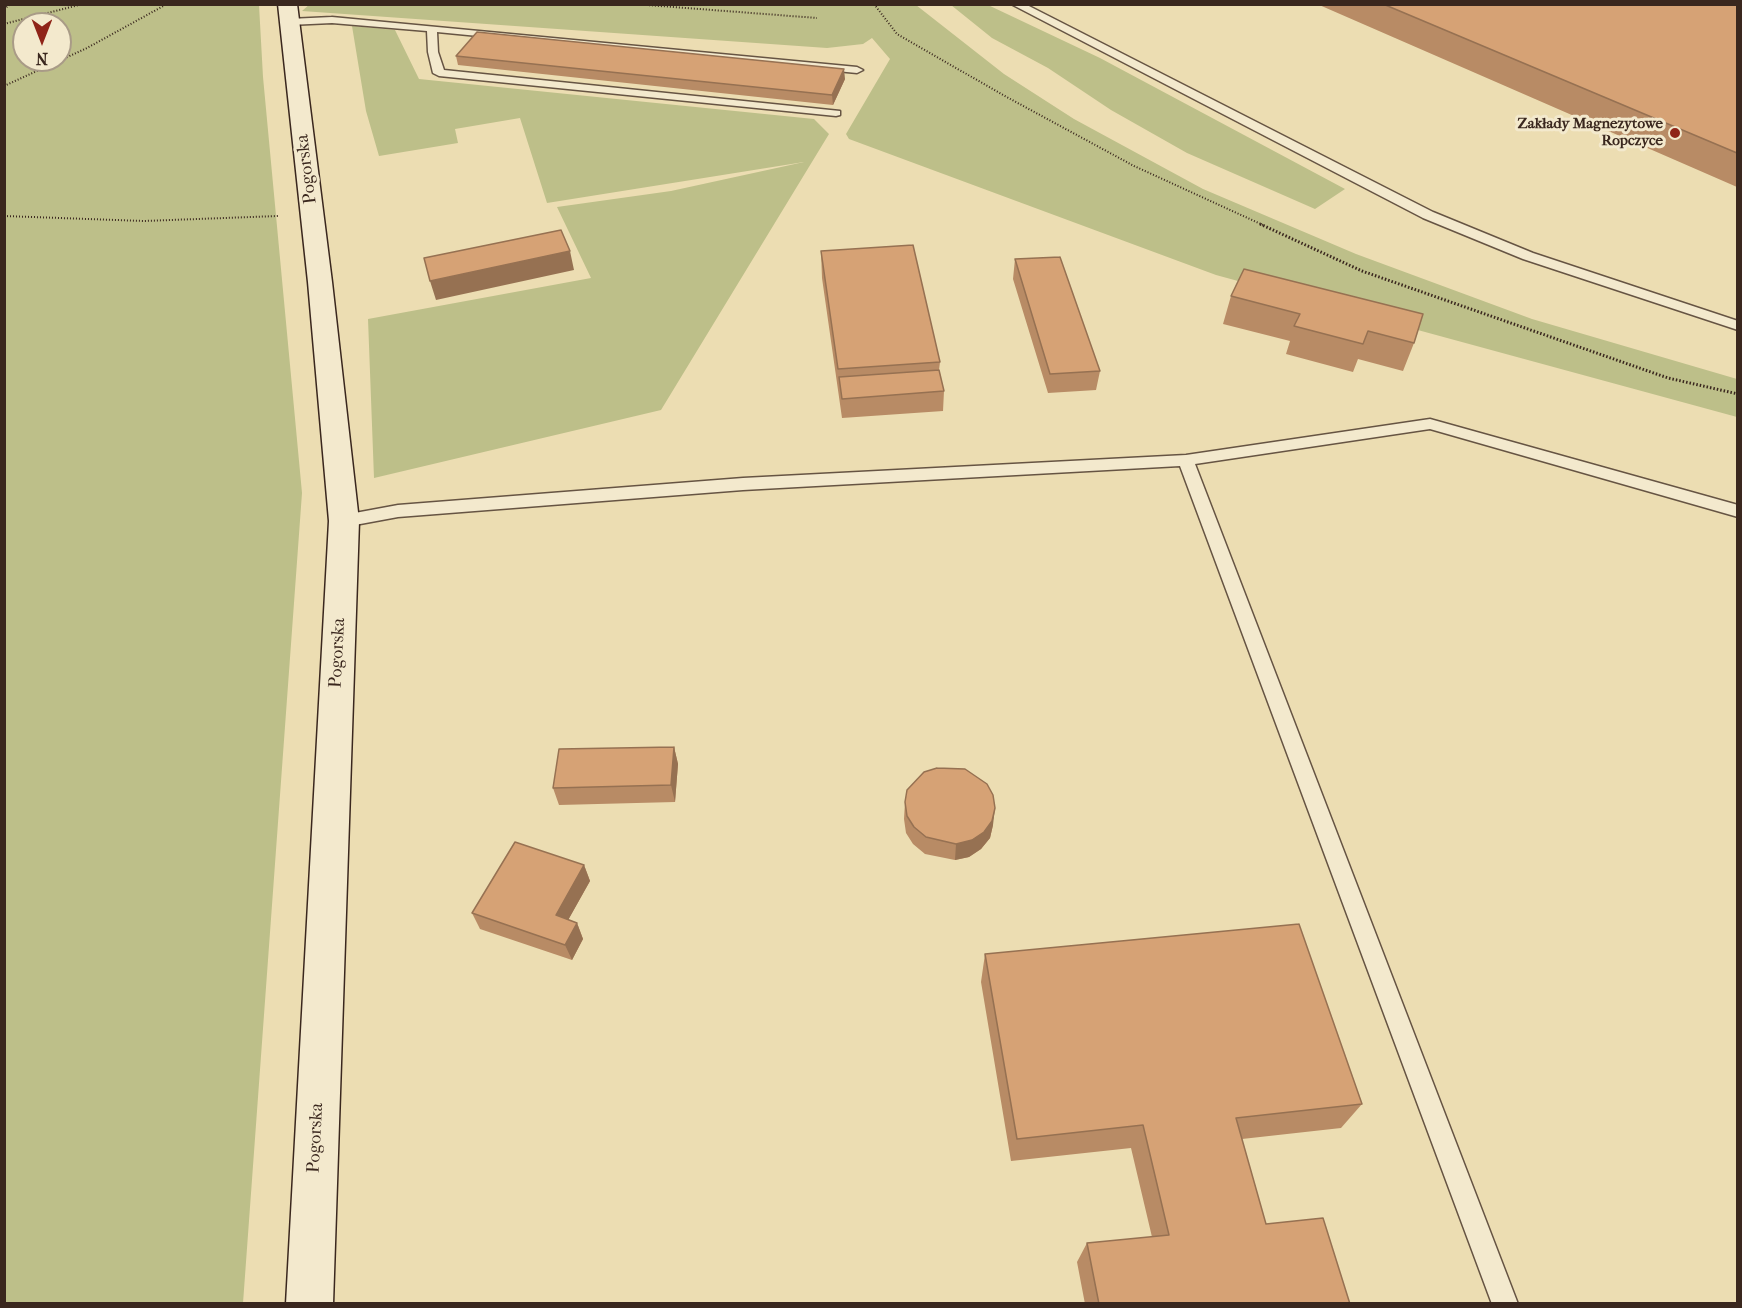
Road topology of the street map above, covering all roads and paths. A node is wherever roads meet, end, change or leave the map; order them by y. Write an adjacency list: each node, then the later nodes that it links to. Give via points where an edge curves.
1 (11, 4): 7 (path)
2 (83, 4): 10 (path)
3 (167, 4): 13 (path, via 87,48)
4 (634, 4): 9 (path)
5 (874, 4): 20 (path, via 897,34 1134,166 1362,271 1668,378)
6 (1016, 4): 19 (lane, via 1428,215 1528,256)
7 (4, 9)
8 (288, 13): 11 (lane); 23 (street, Pogorska)
9 (817, 18)
10 (4, 24)
11 (432, 28): 12 (lane); 14 (lane, via 439,73)
12 (857, 70)
13 (4, 86)
14 (836, 113)
15 (280, 204): 17 (path)
16 (4, 216): 17 (path, via 144,221)
17 (280, 216): 18 (path)
18 (282, 228)
19 (1737, 326)
20 (1737, 394)
21 (1186, 460): 22 (lane, via 1430,424); 23 (lane, via 742,484 398,511); 25 (lane)
22 (1737, 511)
23 (344, 521): 24 (street, Pogorska)
24 (309, 1304)
25 (1505, 1304)

